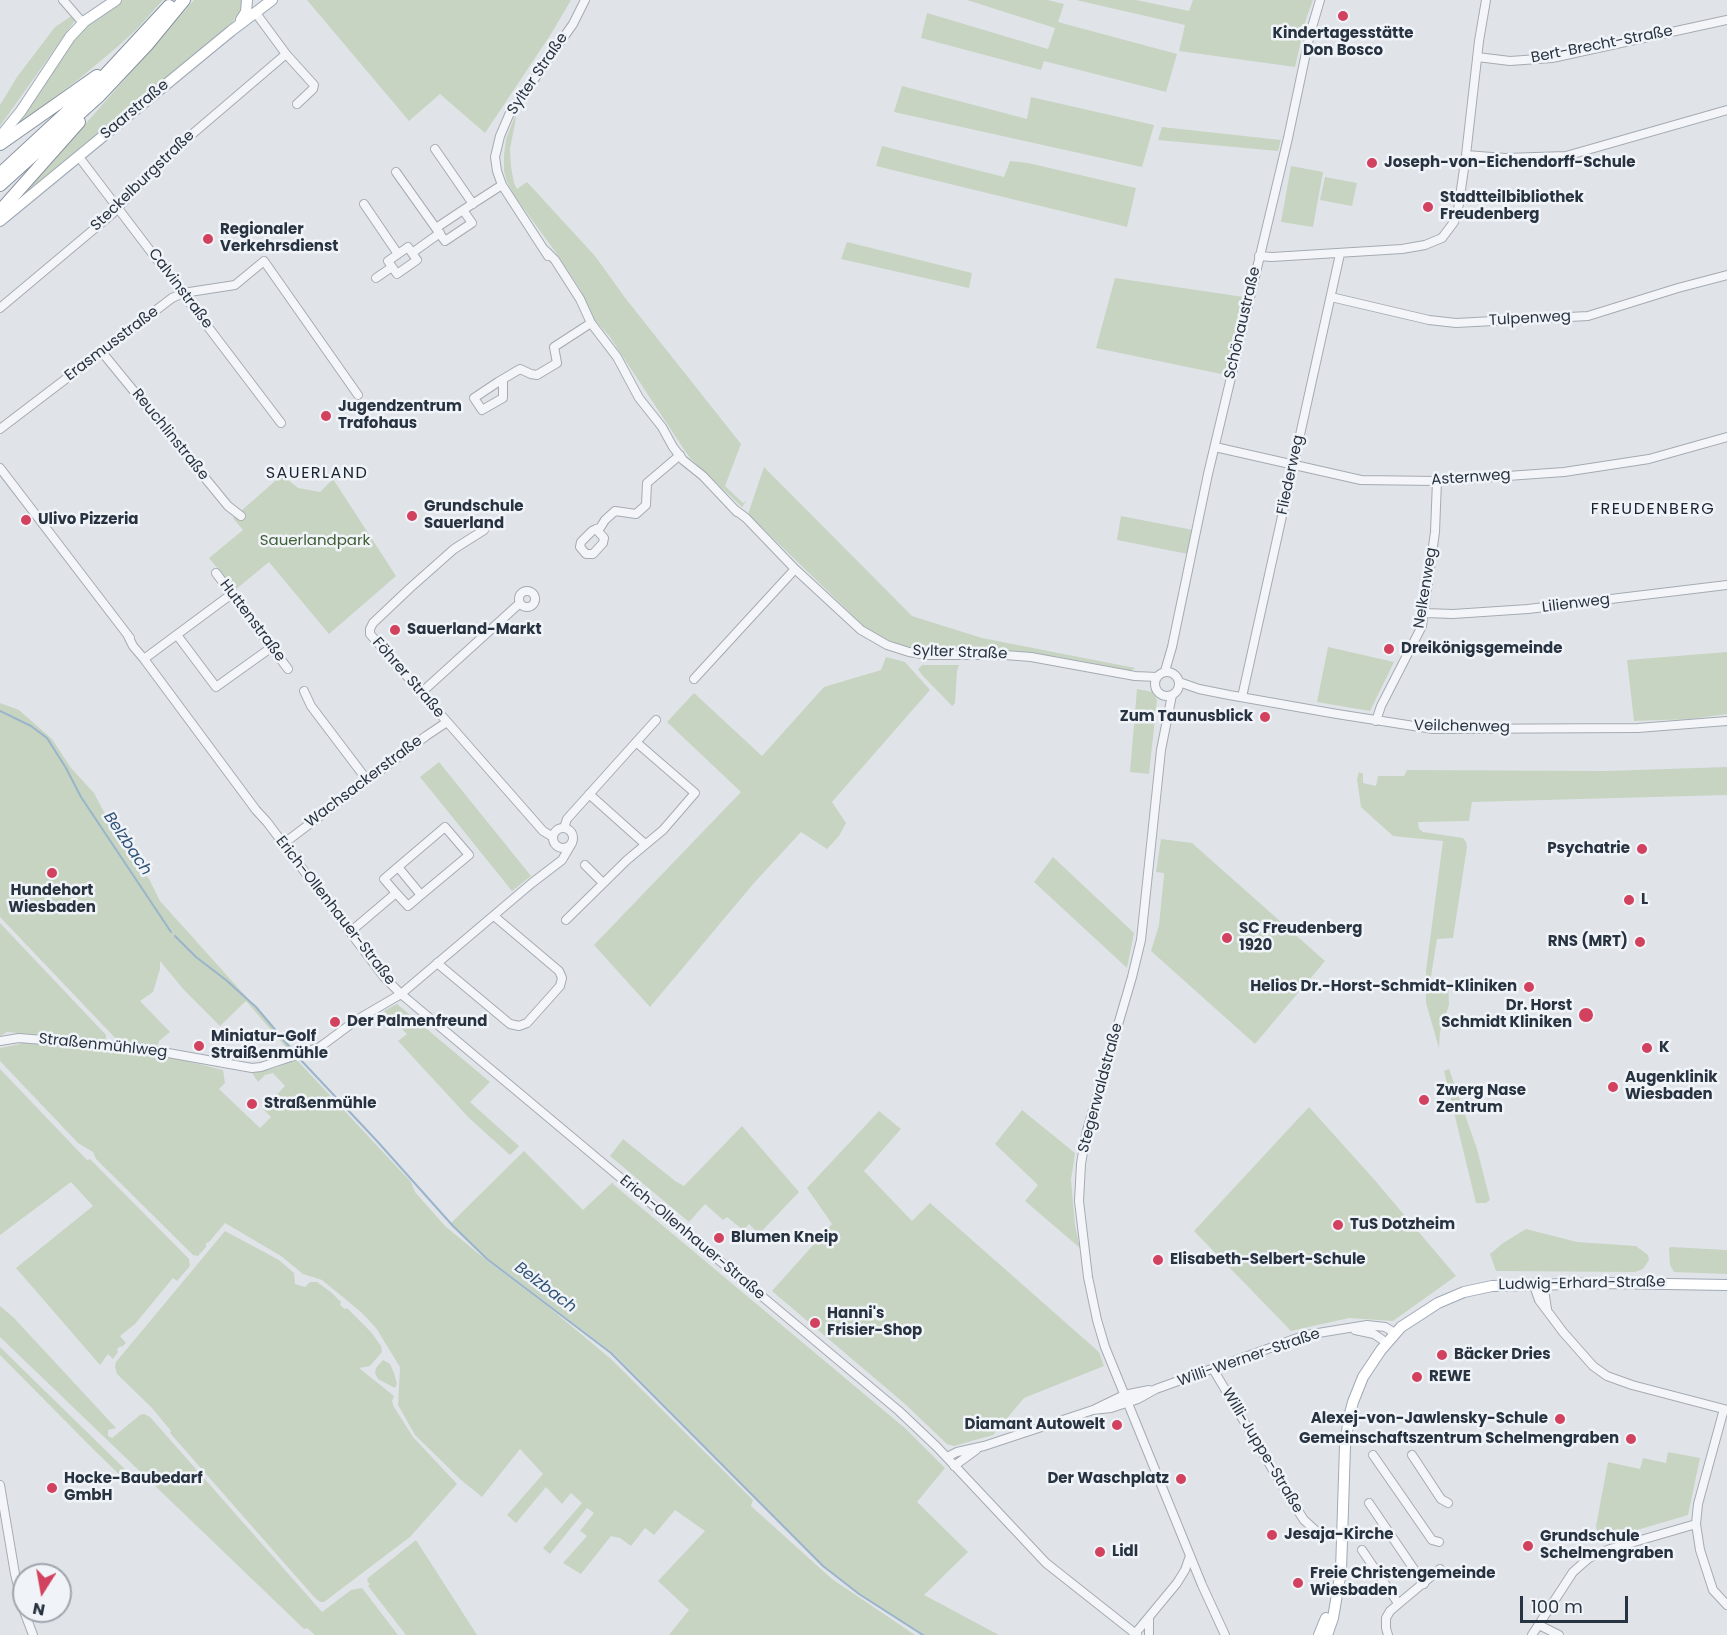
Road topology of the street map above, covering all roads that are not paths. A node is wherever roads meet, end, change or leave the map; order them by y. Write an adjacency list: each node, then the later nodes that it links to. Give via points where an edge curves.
1 (63, 0): 12 (street)
2 (116, 0): 12 (main road)
3 (174, 0): 16 (highway)
4 (184, 0): 17 (highway)
5 (248, 0): 10 (main road); 13 (main road, via 243,18)
6 (272, 0): 10 (main road, Saarstraße)
7 (585, 0): 27 (street, Sylter Straße, via 573,24 509,115 497,150)
8 (1320, 0): 39 (street, Schönaustraße)
9 (1486, 0): 15 (street)
10 (255, 12): 13 (main road, Saarstraße); 14 (street)
11 (1727, 20): 15 (street, Bert-Brecht-Straße, via 1552,57 1510,61)
12 (83, 23): 20 (main road)
13 (231, 31): 24 (main road, Saarstraße)
14 (286, 54): 18 (street, via 314,87); 31 (street, Steckelburgstraße, via 183,142)
15 (1477, 57): 23 (street)
16 (123, 58): 21 (highway); 26 (highway)
17 (100, 95): 28 (highway); 33 (highway)
18 (297, 104)
19 (1727, 110): 23 (street, via 1566,156)
20 (0, 137)
21 (0, 144)
22 (435, 149): 30 (street)
23 (1466, 155): 38 (street, via 1458,210 1442,238 1425,245)
24 (79, 157): 31 (street, Calvinstraße); 34 (main road, Saarstraße)
25 (396, 172): 35 (street)
26 (0, 174)
27 (500, 180): 30 (street); 46 (street, Sylter Straße, via 580,299)
28 (0, 185)
29 (364, 204): 37 (street)
30 (473, 204): 32 (street)
31 (118, 207): 43 (street, Calvinstraße); 45 (street, Steckelburgstraße)
32 (463, 210): 35 (street); 35 (street, via 472,223 445,241)
33 (0, 211)
34 (0, 221)
35 (438, 231): 36 (street)
36 (412, 253): 37 (street, via 408,247); 40 (street, via 417,260 397,274)
37 (398, 254): 40 (street, via 388,261)
38 (1340, 254): 39 (street); 44 (street, Fliederweg)
39 (1258, 256): 53 (street, Schönaustraße)
40 (392, 267): 42 (street)
41 (1727, 275): 44 (street, Tulpenweg, via 1588,316 1456,323)
42 (376, 278)
43 (183, 293): 47 (street, Erasmusstraße); 49 (street, Erasmusstraße, via 232,286 264,261); 50 (street, Calvinstraße)
44 (1331, 297): 55 (street, Fliederweg)
45 (0, 308)
46 (591, 323): 48 (street, via 555,347 557,363 537,375 520,369); 54 (street, Sylter Straße)
47 (101, 351): 51 (street, Erasmusstraße); 58 (street, Reuchlinstraße, via 228,506)
48 (502, 380)
49 (358, 395)
50 (281, 423)
51 (0, 429)
52 (1727, 437): 57 (street, Asternweg, via 1649,459 1564,471)
53 (1215, 447): 55 (street, Asternweg); 71 (street, Schönaustraße, via 1172,647)
54 (680, 455): 60 (street, via 647,483 646,505 636,514 615,511); 61 (street, Sylter Straße)
55 (1294, 465): 57 (street, Asternweg, via 1361,480); 76 (street, Fliederweg)
56 (0, 468): 69 (street, Erich-Ollenhauer-Straße)
57 (1437, 481): 66 (street, Nelkenweg)
58 (241, 516)
59 (483, 530): 75 (street, Föhrer Straße, via 454,549 370,629 370,634)
60 (596, 530)
61 (795, 569): 71 (street, Sylter Straße, via 861,630 897,649 928,655 1031,657 1135,676); 72 (street)
62 (216, 573): 64 (street, Huttenstraße)
63 (1727, 585): 66 (street, Lilienweg, via 1518,610)
64 (233, 593): 67 (street); 68 (street, Huttenstraße)
65 (520, 603): 75 (street)
66 (1425, 613): 78 (street, Nelkenweg, via 1416,641)
67 (177, 635): 68 (street, via 216,687); 69 (street)
68 (272, 647): 70 (street, Huttenstraße)
69 (142, 656): 87 (street, Erich-Ollenhauer-Straße)
70 (288, 669)
71 (1162, 676): 73 (street); 73 (street, via 1157,691)
72 (694, 679)
73 (1173, 690): 76 (street, Veilchenweg, via 1199,689); 108 (street, Stegerwaldstraße, via 1163,734 1141,940 1086,1134 1079,1185 1082,1234 1097,1320)
74 (304, 691): 82 (street)
75 (422, 692): 80 (street, Föhrer Straße)
76 (1242, 697): 78 (street, Veilchenweg)
77 (656, 720): 81 (street)
78 (1376, 721): 79 (street, Veilchenweg, via 1433,729 1638,728)
79 (1727, 721)
80 (447, 722): 82 (street, Wachsackerstraße); 85 (street, Föhrer Straße)
81 (636, 742): 83 (street); 88 (street, via 695,793 663,830)
82 (367, 780): 87 (street, Wachsackerstraße)
83 (589, 794): 84 (street); 88 (street)
84 (564, 828): 85 (street); 86 (street, via 572,834)
85 (552, 837): 89 (street, Föhrer Straße)
86 (572, 843): 89 (street, via 567,848); 90 (street, via 565,857)
87 (283, 844): 98 (street, Erich-Ollenhauer-Straße)
88 (645, 844): 93 (street)
89 (558, 847): 90 (street)
90 (555, 865): 96 (street)
91 (585, 865): 93 (street)
92 (398, 867): 94 (street, via 384,879); 95 (street); 95 (street, via 445,827 469,855)
93 (603, 883): 97 (street)
94 (396, 893): 95 (street, via 408,906); 98 (street)
95 (421, 895)
96 (494, 916): 99 (street); 99 (street, via 559,971 562,978 560,986 527,1023 510,1024)
97 (566, 920)
98 (350, 932): 100 (street, Erich-Ollenhauer-Straße)
99 (437, 963): 100 (street)
100 (401, 994): 101 (street, Straßenmühlweg, via 355,1021 328,1043 261,1067 141,1048 19,1038); 113 (street, Erich-Ollenhauer-Straße, via 899,1411)
101 (0, 1041)
102 (1538, 1283): 103 (main road, Ludwig-Erhard-Straße); 105 (main road, Ludwig-Erhard-Straße, via 1464,1292 1425,1310); 109 (street, via 1548,1311 1586,1358 1607,1376)
103 (1727, 1285)
104 (1342, 1329): 105 (street, Willi-Werner-Straße, via 1377,1326); 106 (street, Willi-Werner-Straße, via 1374,1334); 107 (street, Willi-Werner-Straße, via 1306,1335)
105 (1395, 1333): 106 (main road, Ludwig-Erhard-Straße)
106 (1387, 1343): 128 (main road, Ludwig-Erhard-Straße, via 1363,1377 1346,1431)
107 (1213, 1369): 108 (street, Willi-Werner-Straße); 119 (street, Willi-Juppe-Straße, via 1292,1502)
108 (1125, 1399): 110 (street, Willi-Werner-Straße, via 1111,1408 1093,1410); 122 (street, Stegerwaldstraße)
109 (1725, 1410): 118 (street)
110 (984, 1446): 113 (street, Willi-Werner-Straße); 114 (street, Willi-Werner-Straße)
111 (1373, 1455): 120 (street, via 1432,1540)
112 (1412, 1455): 117 (street, via 1441,1499)
113 (947, 1457): 114 (street, Erich-Ollenhauer-Straße)
114 (954, 1466): 133 (street, Erich-Ollenhauer-Straße, via 1046,1563)
115 (0, 1485): 123 (street)
116 (1369, 1503): 126 (street)
117 (1448, 1503)
118 (1696, 1524): 130 (street, via 1713,1590); 132 (street, via 1589,1558 1573,1572)
119 (1315, 1530)
120 (1439, 1542)
121 (1362, 1550): 129 (street)
122 (1190, 1556): 125 (street); 127 (street, Stegerwaldstraße)
123 (13, 1563)
124 (1440, 1569): 126 (street)
125 (1177, 1583): 127 (street, via 1191,1580); 131 (street)
126 (1424, 1584): 129 (street)
127 (1202, 1585): 135 (street, Stegerwaldstraße)
128 (1338, 1590): 136 (main road, Ludwig-Erhard-Straße); 137 (main road, Ludwig-Erhard-Straße)
129 (1398, 1603): 138 (street, via 1386,1618)
130 (1727, 1605)
131 (1150, 1617): 133 (street); 134 (street)
132 (1539, 1624): 139 (street); 140 (street)
133 (1135, 1635)
134 (1149, 1635)
135 (1225, 1635)
136 (1319, 1635)
137 (1328, 1635)
138 (1388, 1635)
139 (1532, 1635)
140 (1559, 1635)

